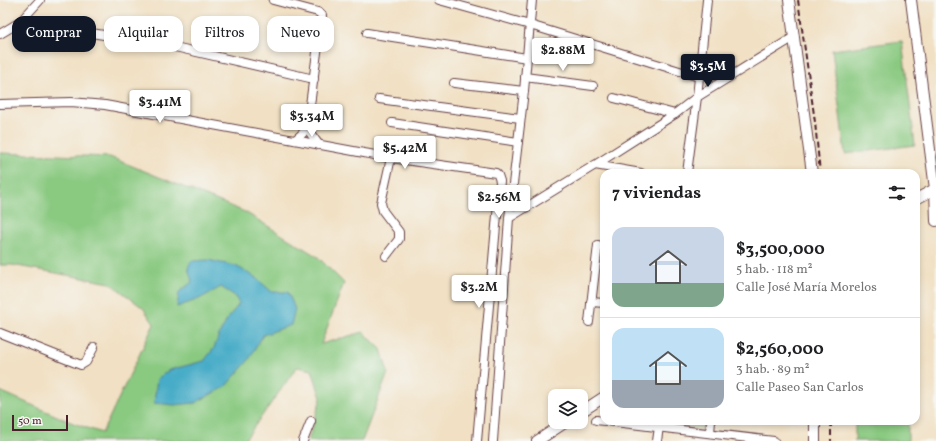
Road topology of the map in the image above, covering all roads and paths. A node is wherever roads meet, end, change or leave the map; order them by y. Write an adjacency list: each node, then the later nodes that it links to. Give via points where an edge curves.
1 (40, 0): 8 (street)
2 (273, 0): 18 (street, via 321,14)
3 (439, 0): 9 (street)
4 (532, 0): 9 (street)
5 (707, 0): 17 (street)
6 (789, 0): 14 (main road)
7 (911, 0): 38 (main road)
8 (25, 16)
9 (530, 25): 15 (street); 17 (street)
10 (12, 27): 12 (street)
11 (366, 33): 15 (street)
12 (0, 34)
13 (96, 34): 18 (street, via 162,44)
14 (794, 37): 22 (street); 37 (main road)
15 (527, 58): 16 (street)
16 (525, 77): 20 (street); 21 (street)
17 (699, 77): 22 (street)
18 (314, 80): 28 (street)
19 (454, 82): 21 (street)
20 (593, 86)
21 (524, 91): 27 (street)
22 (697, 97): 26 (street); 36 (street)
23 (614, 98): 26 (street)
24 (379, 99): 27 (street)
25 (0, 104): 30 (street, via 105,104)
26 (674, 114): 34 (street)
27 (520, 118): 31 (street)
28 (308, 120): 30 (street, via 303,133); 32 (street, via 311,134)
29 (392, 123): 31 (street)
30 (295, 140): 32 (street)
31 (518, 142): 40 (street)
32 (319, 145): 33 (street)
33 (391, 158): 44 (street, via 381,203 383,211 399,232 399,239); 60 (street, via 493,172 499,178)
34 (595, 166): 35 (street); 40 (street)
35 (615, 169)
36 (688, 169)
37 (811, 169)
38 (935, 189): 39 (main road); 41 (main road)
39 (920, 197)
40 (509, 218): 61 (street)
41 (936, 221)
42 (598, 244): 43 (street)
43 (600, 255): 45 (street)
44 (386, 256)
45 (591, 302): 46 (street); 47 (street)
46 (600, 303)
47 (589, 322)
48 (0, 333): 49 (street, via 81,365 86,362)
49 (94, 347)
50 (600, 400): 51 (main road)
51 (588, 407)
52 (311, 421): 59 (street)
53 (648, 425): 56 (street)
54 (711, 425): 58 (street)
55 (815, 425): 65 (main road)
56 (659, 426): 58 (street); 63 (street)
57 (555, 429): 62 (main road)
58 (710, 433): 64 (street)
59 (303, 441)
60 (477, 441)
61 (493, 441)
62 (537, 441)
63 (657, 441)
64 (774, 441)
65 (815, 441)

